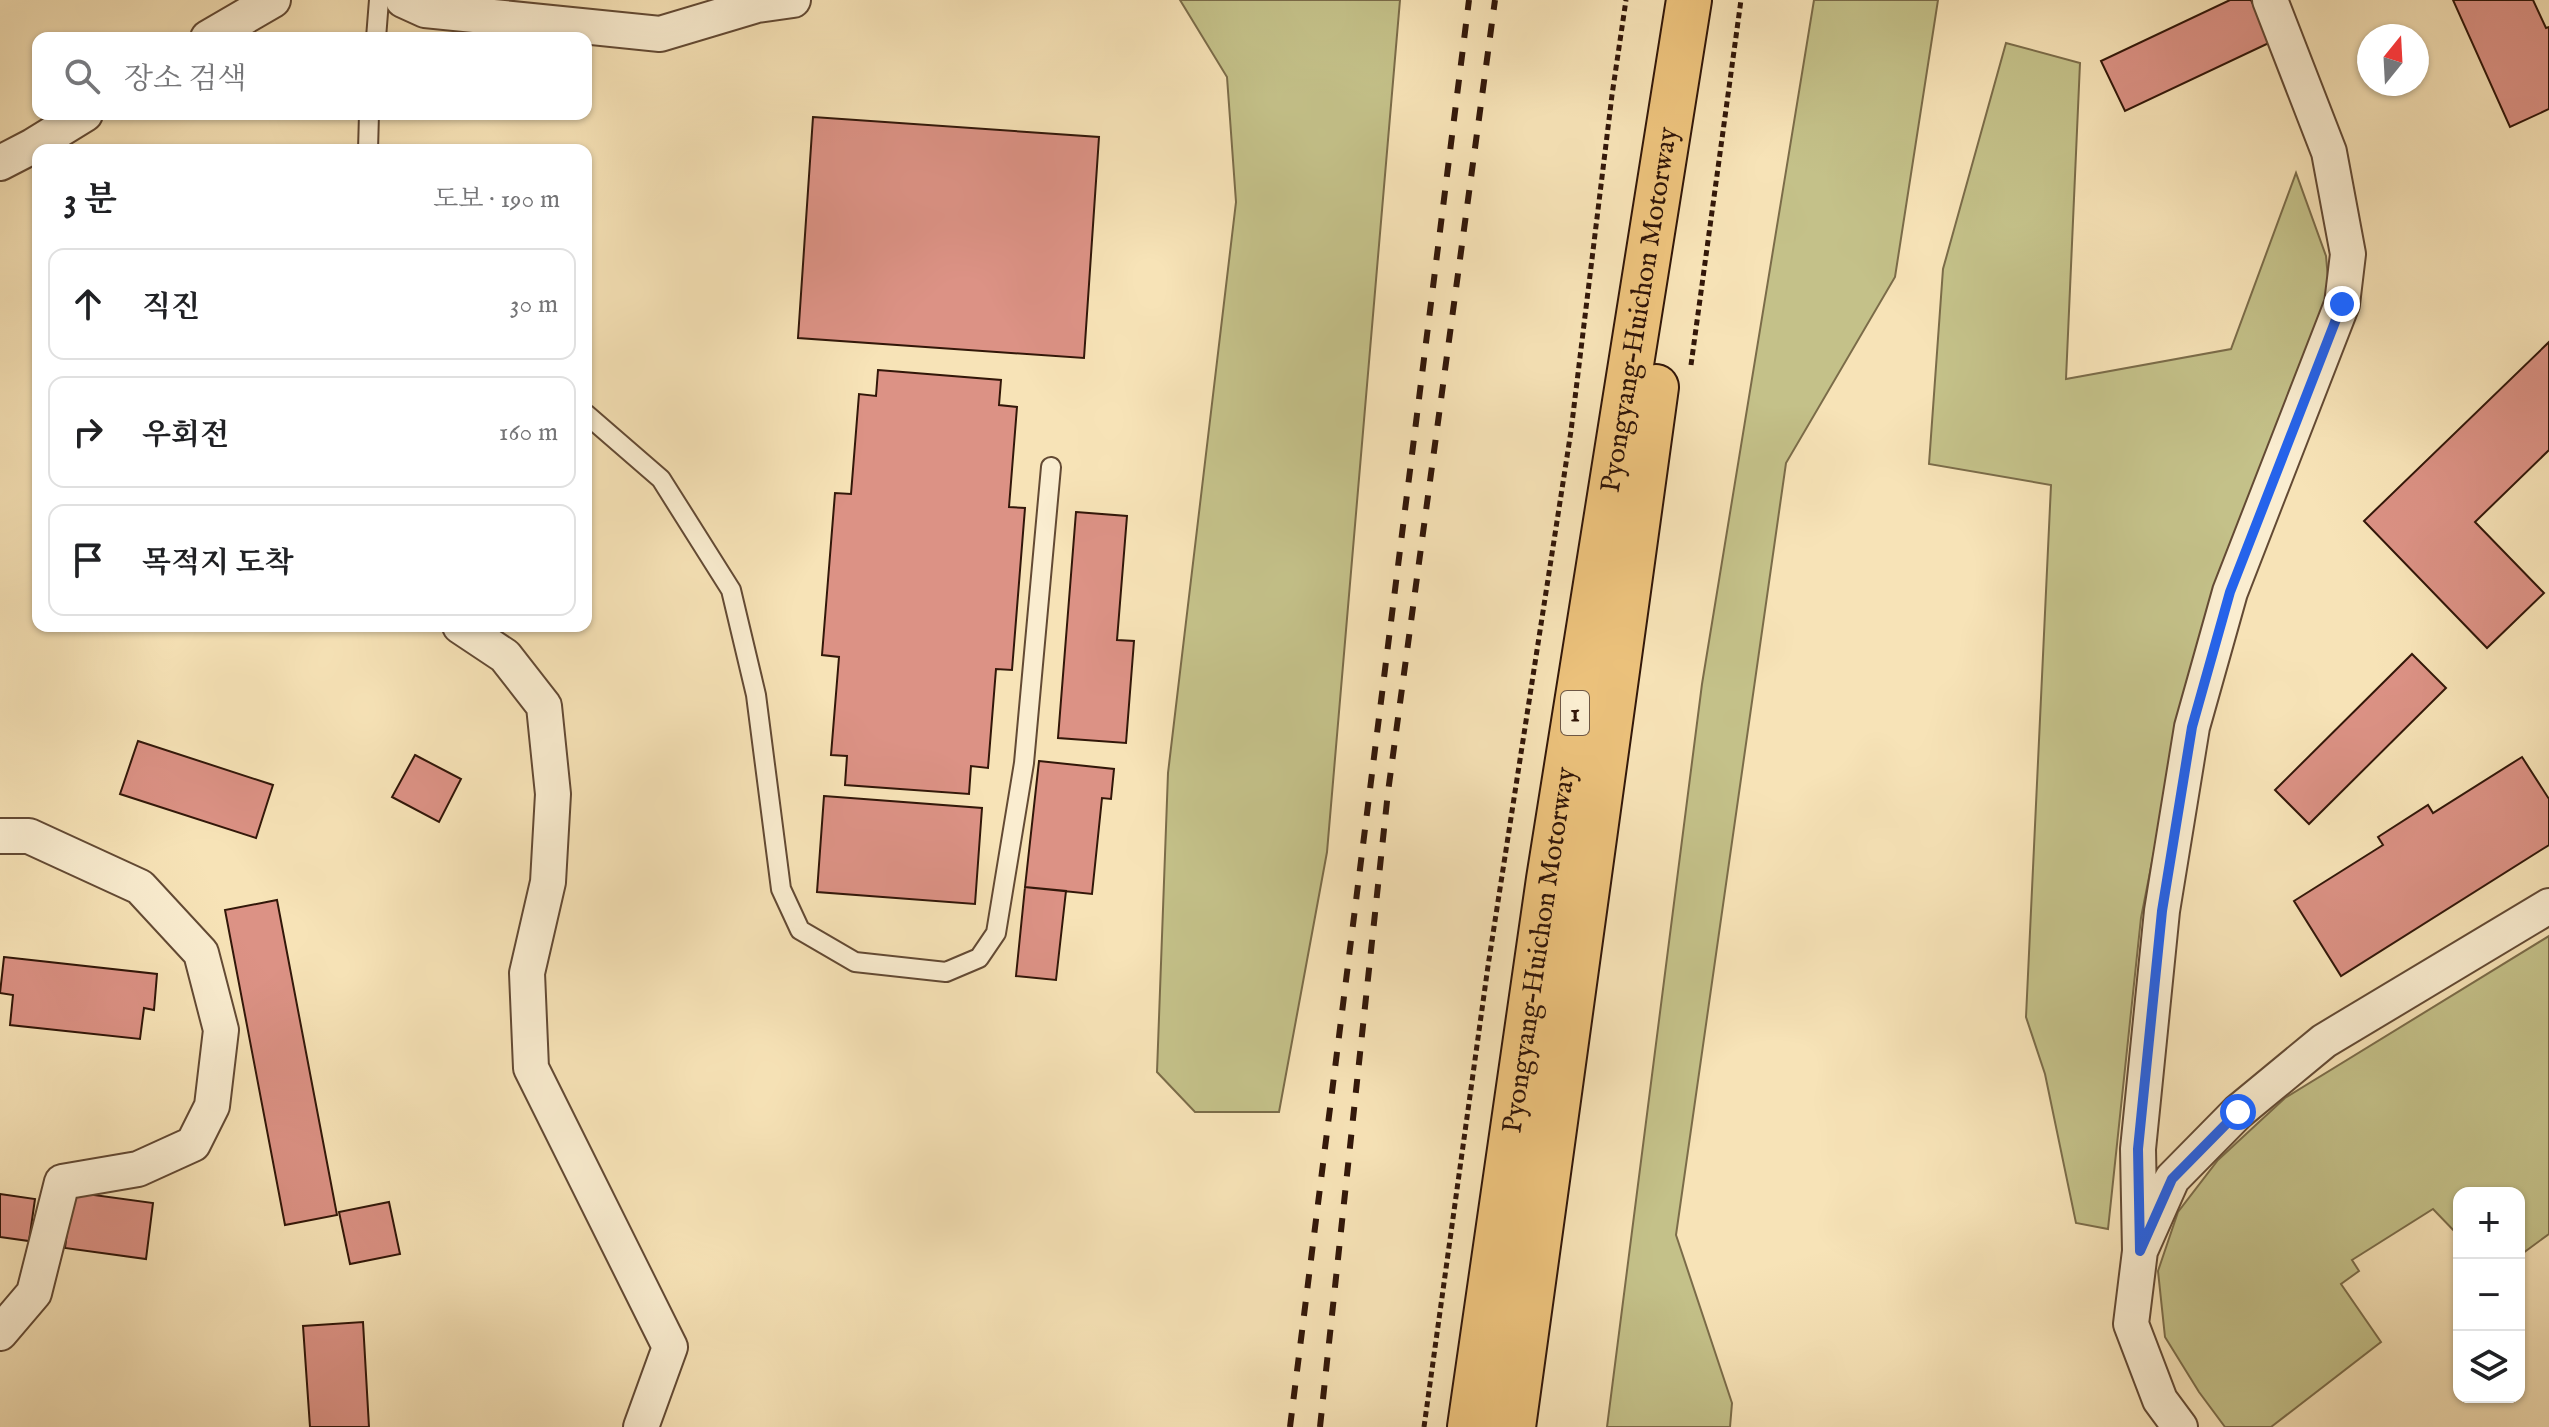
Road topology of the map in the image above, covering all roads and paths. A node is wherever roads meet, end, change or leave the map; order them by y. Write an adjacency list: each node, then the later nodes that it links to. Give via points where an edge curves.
1 (273, 0): 10 (street)
2 (379, 0): 11 (lane)
3 (403, 0): 9 (street, via 425,10 660,34)
4 (793, 0): 9 (street)
5 (1626, 0): 26 (path, via 1571,431)
6 (1689, 0): 27 (highway, Pyongyang–Huichon Motorway / 1, via 1551,863)
7 (1714, 0): 28 (highway, Pyongyang–Huichon Motorway / 1, via 1677,234)
8 (2270, 0): 23 (street, via 2329,152 2348,254 2342,304 2230,592 2192,727 2159,943 2138,1149)
9 (752, 4)
10 (218, 32)
11 (376, 32)
12 (77, 120): 14 (street)
13 (369, 120): 15 (lane)
14 (44, 144)
15 (368, 144)
16 (32, 152): 17 (street)
17 (0, 163)
18 (592, 419): 19 (lane, via 661,479 731,590 756,695 781,889 800,930 855,962 946,972 979,958 996,933 1024,763)
19 (1051, 467)
20 (469, 632): 25 (street, via 505,656 544,706 553,794 548,882 527,973 531,1068 670,1347)
21 (0, 836): 24 (street, via 29,836 140,887 201,953 221,1030 212,1106 193,1144 138,1169 62,1182 34,1293)
22 (2549, 906): 23 (street, via 2324,1041 2238,1112 2172,1179)
23 (2140, 1251): 29 (street, via 2131,1324 2160,1400)
24 (0, 1333)
25 (641, 1427)
26 (1424, 1427)
27 (1470, 1427)
28 (1513, 1427)
29 (2180, 1427)

